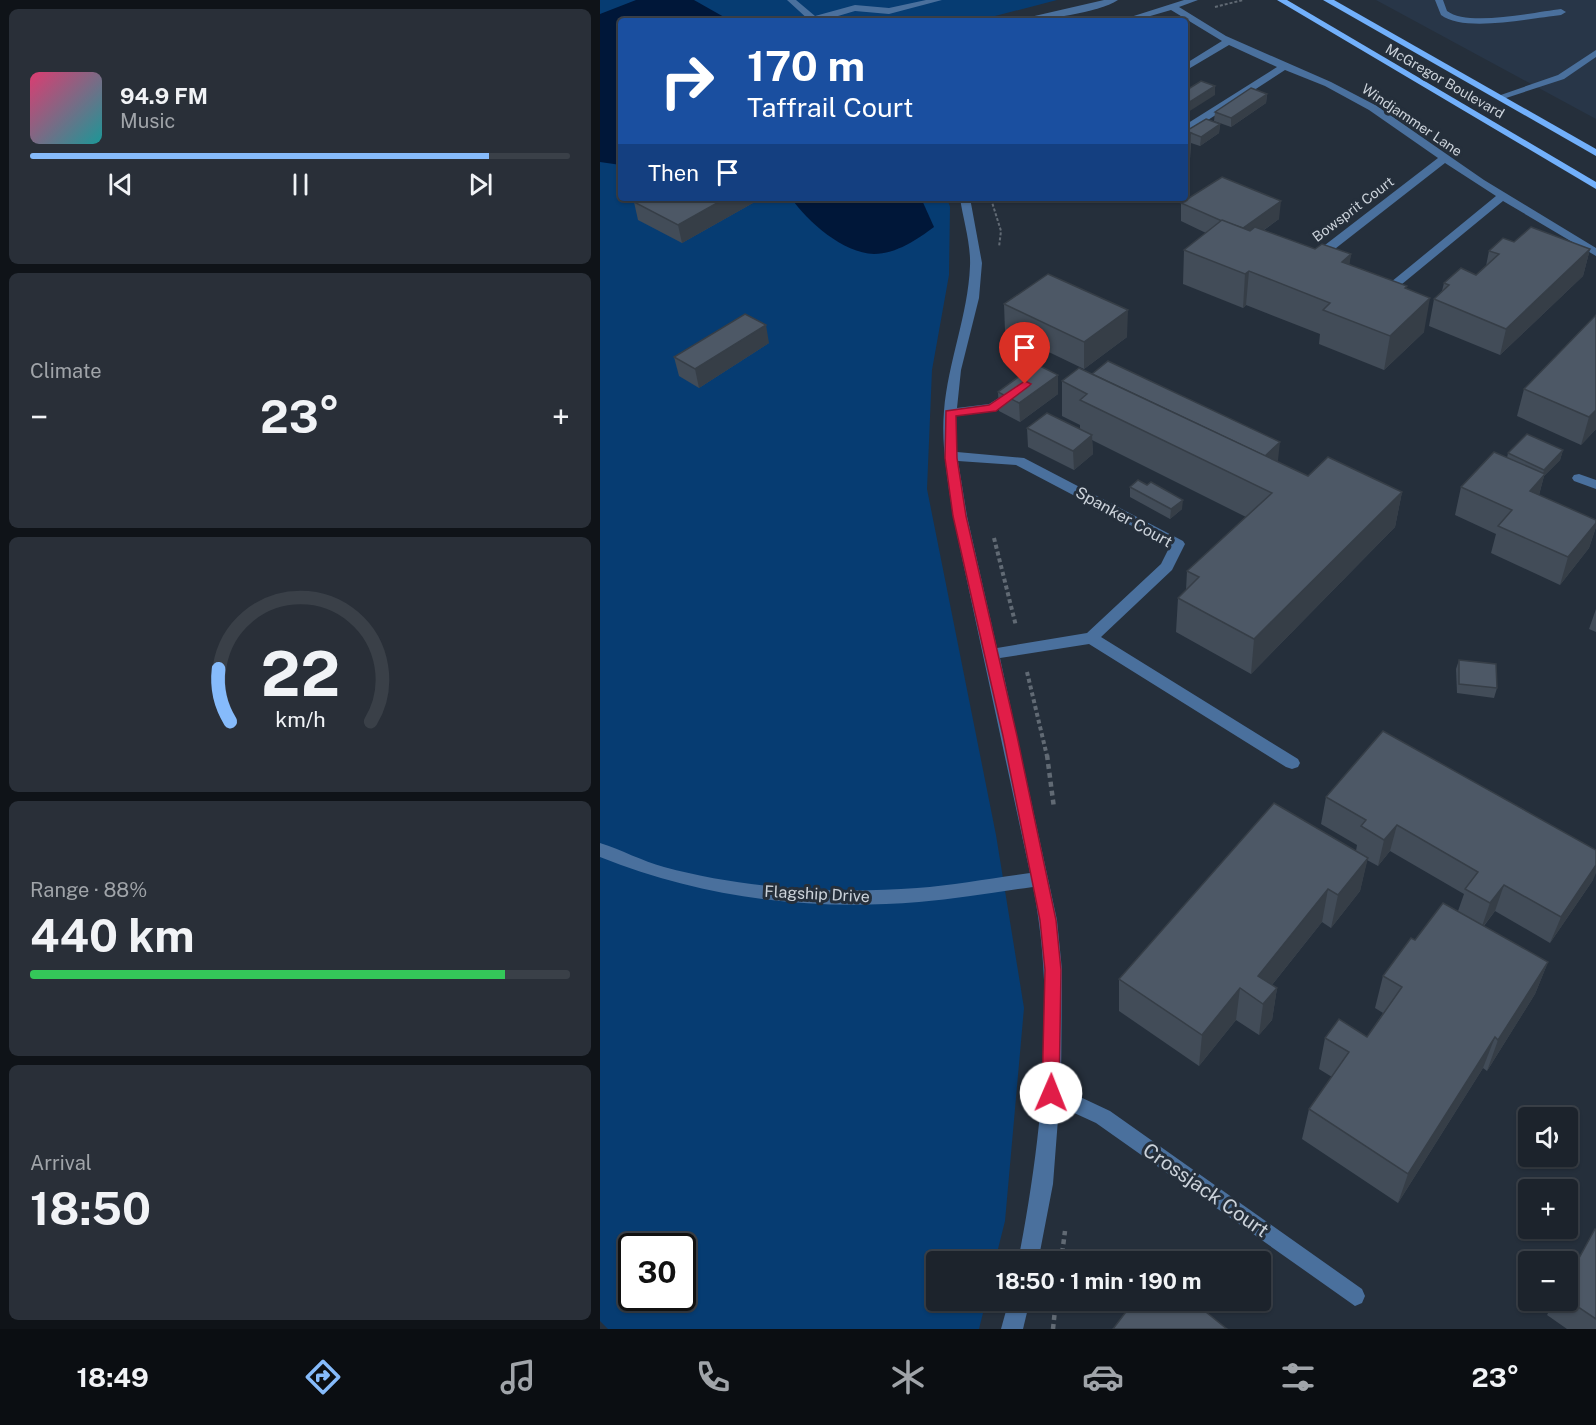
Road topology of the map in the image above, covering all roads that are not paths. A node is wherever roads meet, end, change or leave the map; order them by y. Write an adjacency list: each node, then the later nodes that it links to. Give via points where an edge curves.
1 (791, 0): 11 (street)
2 (938, 0): 8 (street, via 889,10)
3 (1114, 0): 13 (street)
4 (1194, 0): 9 (street)
5 (1281, 0): 23 (main road, McGregor Boulevard)
6 (1327, 0): 19 (main road, McGregor Boulevard)
7 (1439, 0): 10 (street, via 1446,15 1467,20)
8 (858, 4): 12 (street)
9 (1173, 7): 14 (street); 15 (street, Windjammer Lane)
10 (1561, 12)
11 (812, 18)
12 (820, 18)
13 (1034, 18)
14 (1134, 18)
15 (1230, 41): 17 (street); 18 (street, Windjammer Lane)
16 (1596, 53): 19 (street, via 1561,77)
17 (1188, 66)
18 (1285, 66): 20 (street); 22 (street, Windjammer Lane, via 1366,104)
19 (1500, 97): 21 (main road, McGregor Boulevard)
20 (1188, 127)
21 (1596, 153)
22 (1445, 158): 24 (street, Windjammer Lane); 27 (street, Bowsprit Court, via 1316,256)
23 (1596, 186)
24 (1503, 196): 26 (street, Windjammer Lane); 28 (street, via 1392,287)
25 (966, 201): 30 (street, via 976,263 973,298 955,370)
26 (1596, 253)
27 (1327, 261)
28 (1370, 279)
29 (1025, 384): 30 (street, via 992,408)
30 (950, 413): 31 (street)
31 (951, 456): 34 (street, Spanker Court, via 1018,461 1178,544 1167,567); 35 (street, via 960,516)
32 (1579, 478): 33 (street)
33 (1596, 484)
34 (1091, 638): 35 (street); 36 (street)
35 (991, 654): 38 (street)
36 (1292, 763)
37 (600, 850): 38 (street, Flagship Drive, via 661,873 704,883 851,897 944,892)
38 (1039, 879): 39 (street, via 1053,970)
39 (1051, 1093): 40 (street, via 1043,1184); 41 (street, Crossjack Court, via 1103,1117)
40 (1030, 1251)
41 (1355, 1296)
42 (1017, 1311): 43 (street)
43 (1012, 1329)

